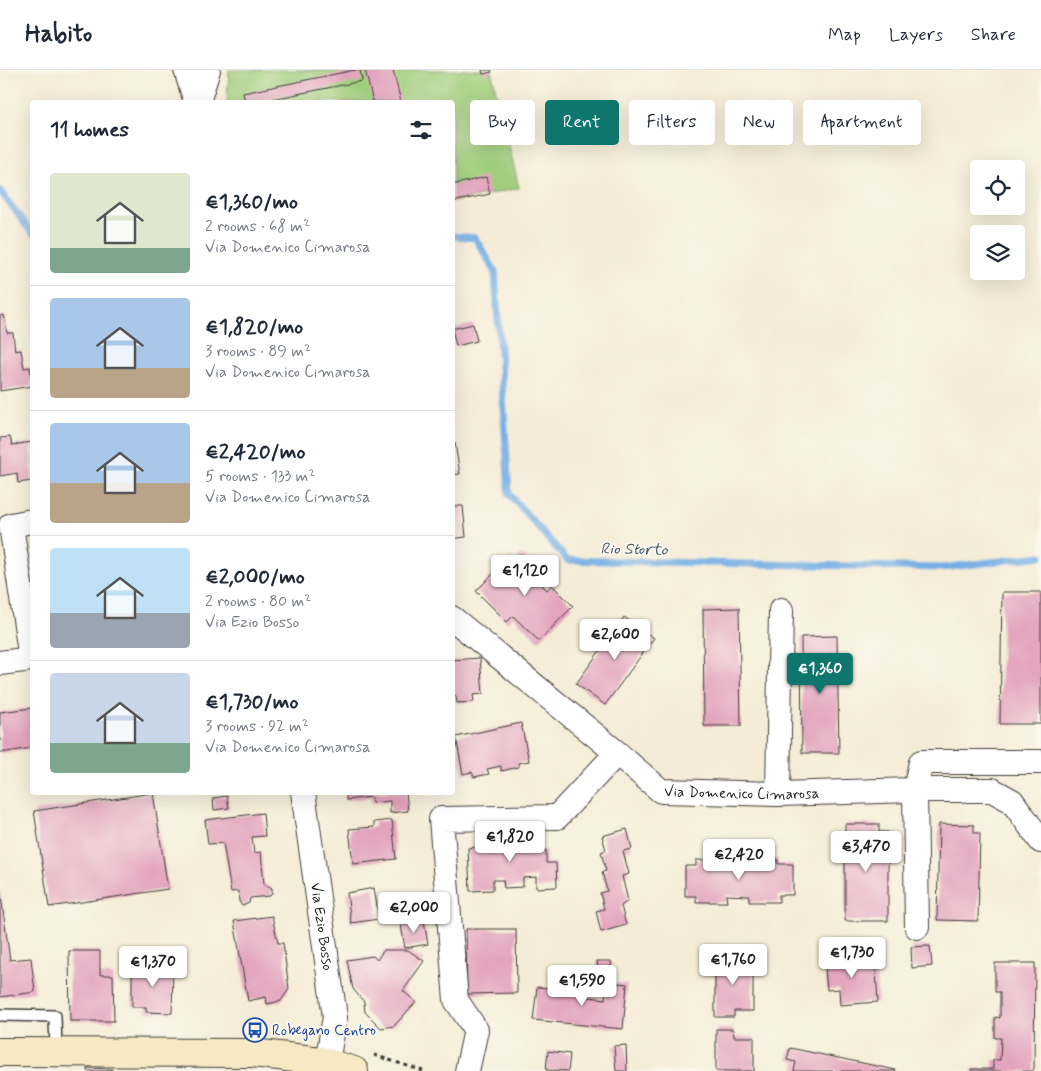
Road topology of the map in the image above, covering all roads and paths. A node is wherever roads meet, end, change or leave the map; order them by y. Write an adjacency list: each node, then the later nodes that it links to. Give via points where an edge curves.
1 (186, 70): 3 (street)
2 (208, 70): 4 (street)
3 (196, 100)
4 (198, 100)
5 (30, 521): 8 (street, via 11,525)
6 (781, 610): 14 (street)
7 (455, 620): 11 (street, Via Domenico Cimarosa)
8 (30, 646)
9 (30, 659): 10 (street)
10 (0, 663)
11 (617, 753): 14 (street, Via Domenico Cimarosa, via 661,792); 24 (street, via 556,817 441,819 456,1000 476,1030)
12 (1041, 762): 13 (street, via 921,762)
13 (915, 790): 14 (street, Via Domenico Cimarosa); 16 (street, Via Domenico Cimarosa, via 992,790 1012,800); 17 (street)
14 (778, 794)
15 (303, 795): 22 (street, Via Ezio Bosso, via 334,1017)
16 (1041, 841)
17 (917, 927)
18 (0, 1015): 20 (lane, via 55,1016)
19 (0, 1052): 20 (main road)
20 (56, 1052): 22 (main road, via 189,1056 253,1053)
21 (361, 1061): 22 (main road); 23 (path)
22 (323, 1065)
23 (423, 1071)
24 (467, 1071)

